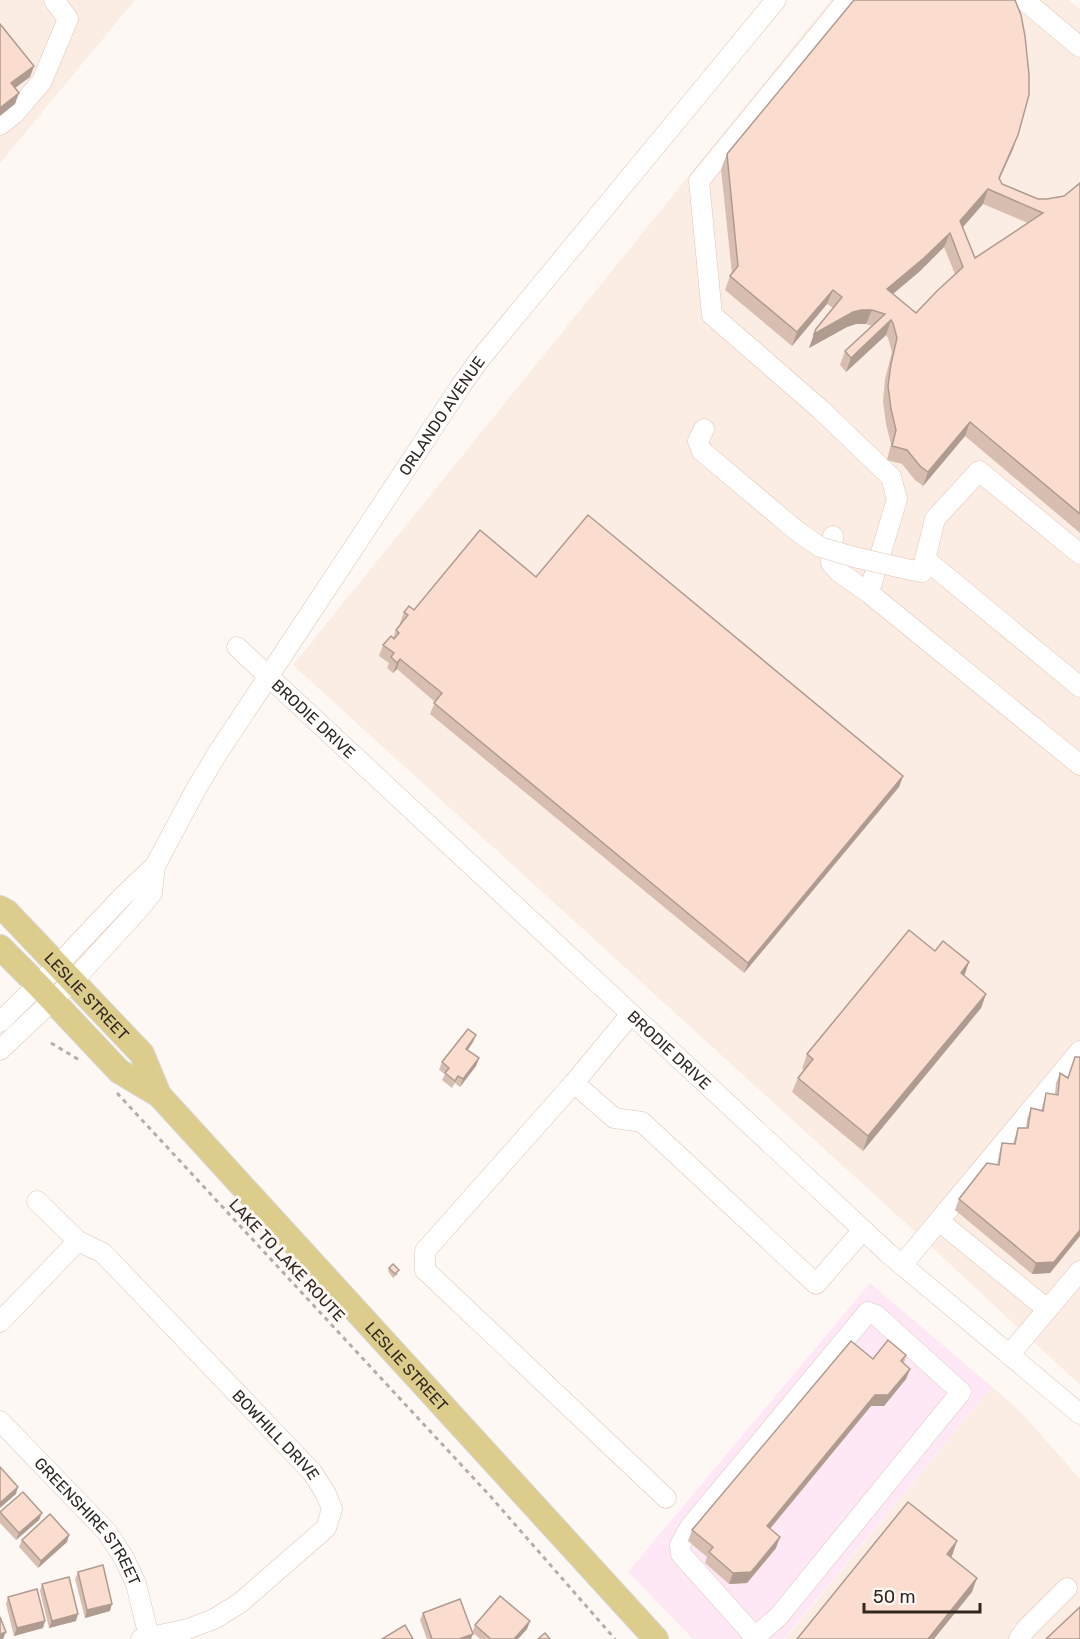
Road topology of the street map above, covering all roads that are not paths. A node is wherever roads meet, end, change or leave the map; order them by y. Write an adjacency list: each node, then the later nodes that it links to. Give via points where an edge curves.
1 (54, 0): 6 (street, via 68,19 42,81 15,114)
2 (776, 0): 13 (street, ORLANDO AVENUE, via 480,359)
3 (847, 0): 11 (street, via 699,181 712,315 891,477 897,499)
4 (1024, 0): 5 (street)
5 (1080, 47)
6 (0, 125)
7 (704, 429): 10 (street, bridge, via 698,441 702,451 820,547 854,557)
8 (832, 536): 11 (street, via 831,563)
9 (1080, 554): 10 (street, via 979,471 935,519)
10 (918, 564): 14 (street)
11 (872, 584): 15 (street)
12 (237, 647): 13 (street, BRODIE DRIVE)
13 (268, 676): 18 (street, ORLANDO AVENUE, via 200,782 155,866 152,893); 20 (street, BRODIE DRIVE)
14 (1080, 687)
15 (1080, 765)
16 (0, 908): 18 (main road, LESLIE STREET)
17 (0, 947): 19 (main road, LESLIE STREET)
18 (66, 973): 19 (street, ORLANDO AVENUE); 25 (main road, LESLIE STREET, via 142,1054)
19 (46, 993): 21 (street); 22 (street); 25 (main road, LESLIE STREET, via 119,1071)
20 (631, 1014): 24 (street); 28 (street, BRODIE DRIVE)
21 (0, 1022)
22 (0, 1050)
23 (1080, 1051): 27 (street)
24 (574, 1083): 28 (street, via 614,1118 642,1122 816,1284); 37 (street, via 425,1251 425,1270)
25 (159, 1095): 41 (main road, LESLIE STREET)
26 (37, 1201): 29 (street, BOWHILL DRIVE)
27 (939, 1221): 30 (street); 32 (street)
28 (863, 1230): 30 (street, BRODIE DRIVE)
29 (78, 1241): 33 (street); 39 (street, BOWHILL DRIVE, via 103,1253 312,1472 332,1509 326,1528 240,1603 188,1629)
30 (902, 1265): 34 (street, BRODIE DRIVE)
31 (1080, 1271): 32 (street)
32 (1047, 1309): 34 (street)
33 (0, 1322)
34 (1009, 1355): 35 (street, BRODIE DRIVE)
35 (1080, 1414)
36 (0, 1421): 39 (street, GREENSHIRE STREET, via 107,1532 136,1584)
37 (666, 1498)
38 (1067, 1588): 42 (street)
39 (145, 1638)
40 (754, 1638): 40 (street, via 779,1616 961,1392 868,1312 690,1527 680,1545 681,1554)
41 (656, 1639)
42 (1019, 1639)

